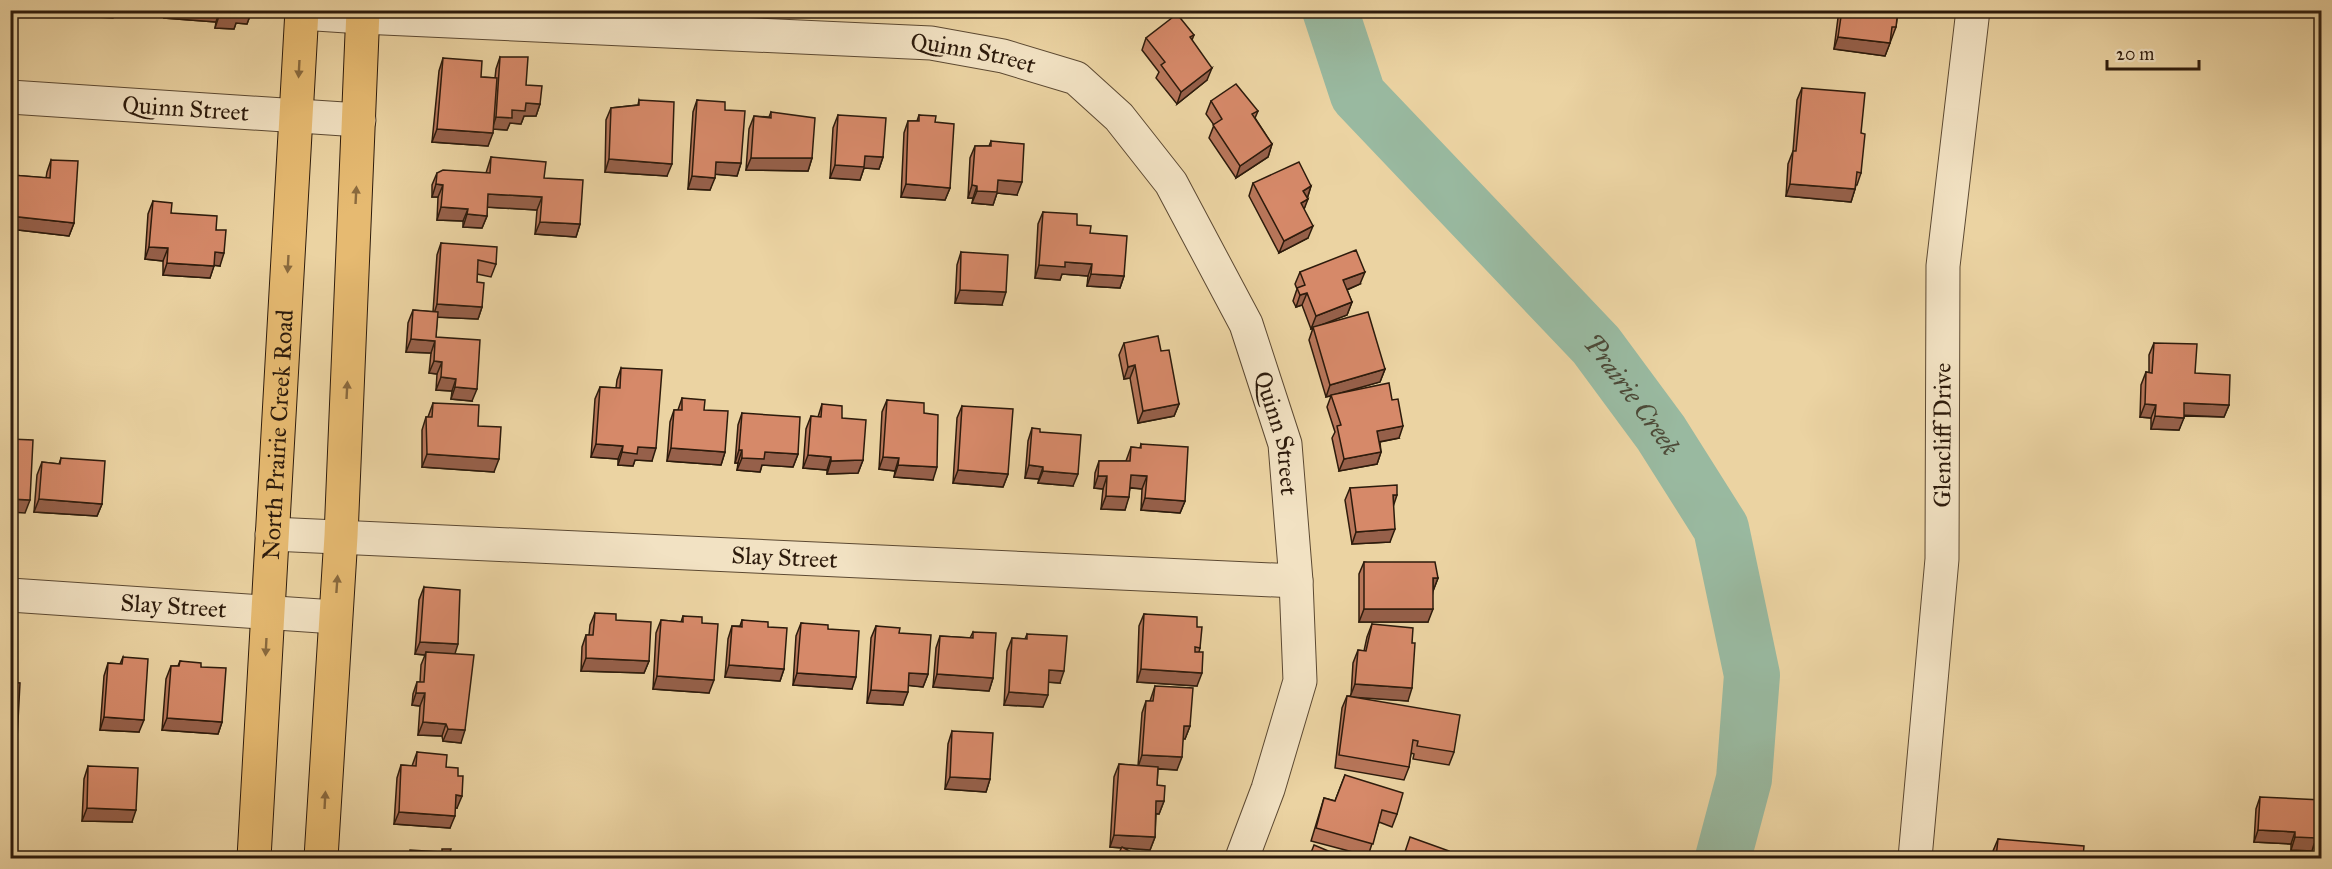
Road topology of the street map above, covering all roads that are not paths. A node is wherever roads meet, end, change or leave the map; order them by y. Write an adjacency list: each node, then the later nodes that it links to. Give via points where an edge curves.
1 (1973, 10): 16 (street, Glencliff Drive, via 1943,266 1942,559)
2 (302, 12): 3 (street, Quinn Street); 5 (main road, North Prairie Creek Road, one-way to 5)
3 (363, 14): 6 (main road); 9 (street, Quinn Street, via 931,43 1004,56 1076,78 1119,117 1171,183 1246,324 1285,444)
4 (10, 97): 5 (street, Quinn Street)
5 (296, 116): 6 (street, Quinn Street); 7 (main road, North Prairie Creek Road, one-way to 7)
6 (359, 120): 8 (main road, one-way to 6)
7 (272, 534): 8 (street, Slay Street); 11 (main road, North Prairie Creek Road)
8 (340, 536): 9 (street, Slay Street); 12 (main road, one-way to 8)
9 (1296, 581): 15 (street, Quinn Street, via 1300,681 1268,789)
10 (10, 596): 11 (street, Slay Street)
11 (268, 612): 12 (street, Slay Street); 13 (main road, North Prairie Creek Road, one-way to 13)
12 (335, 618): 14 (main road, one-way to 12)
13 (254, 858)
14 (321, 858)
15 (1242, 858)
16 (1915, 858)

